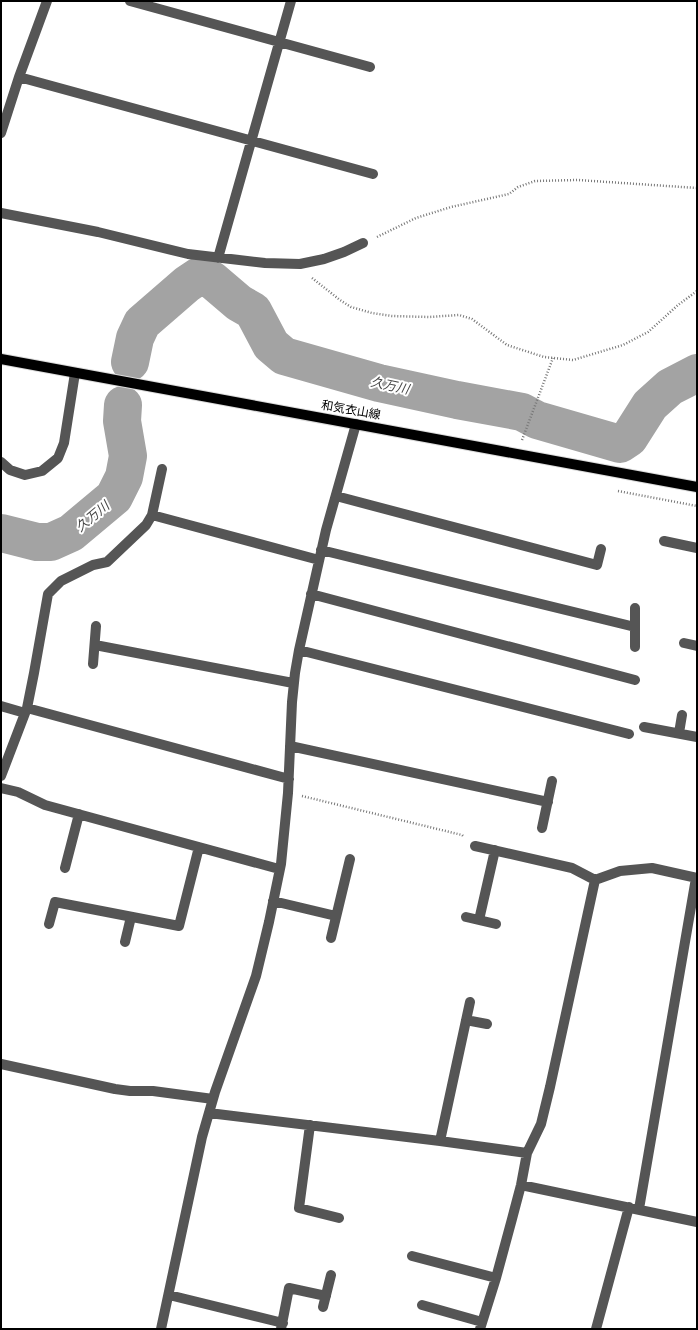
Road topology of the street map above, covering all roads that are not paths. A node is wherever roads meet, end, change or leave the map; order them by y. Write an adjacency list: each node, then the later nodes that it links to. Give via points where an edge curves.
1 (46, 1): 6 (street)
2 (130, 1): 4 (street)
3 (292, 1): 4 (street)
4 (280, 42): 5 (street); 8 (street)
5 (370, 67)
6 (19, 77): 7 (street); 8 (street)
7 (1, 133)
8 (252, 141): 9 (street); 12 (street)
9 (373, 174)
10 (1, 213): 12 (street, via 98,232 188,254)
11 (363, 243): 12 (street, via 324,259 300,264)
12 (218, 258)
13 (1, 359): 14 (main road, 和気衣山線)
14 (74, 373): 15 (main road, 和気衣山線); 16 (street, via 64,443 58,458 42,471 25,476 10,470)
15 (356, 424): 18 (main road, 和気衣山線); 19 (street)
16 (1, 462)
17 (162, 469): 20 (street)
18 (697, 487)
19 (336, 496): 23 (street, via 597,565); 24 (street)
20 (152, 515): 24 (street); 38 (street, via 146,525 107,562 93,565 61,581 48,594)
21 (664, 541): 22 (street)
22 (697, 548)
23 (601, 549)
24 (320, 555): 25 (street); 28 (street)
25 (311, 594): 33 (street); 35 (street)
26 (635, 608): 28 (street)
27 (96, 626): 30 (street)
28 (635, 627): 31 (street)
29 (684, 643): 32 (street)
30 (95, 645): 34 (street); 36 (street)
31 (635, 646)
32 (697, 646)
33 (299, 650): 36 (street); 42 (street)
34 (93, 664)
35 (635, 680)
36 (294, 684): 44 (street)
37 (1, 706): 38 (street)
38 (26, 711): 45 (street); 46 (street)
39 (682, 715): 41 (street)
40 (644, 727): 41 (street)
41 (679, 733): 43 (street)
42 (629, 734)
43 (697, 737)
44 (290, 746): 46 (street); 49 (street)
45 (1, 776)
46 (289, 779): 57 (street)
47 (552, 782): 49 (street)
48 (1, 788): 50 (street, via 18,792 45,805)
49 (548, 802): 51 (street)
50 (79, 814): 53 (street); 56 (street)
51 (542, 828)
52 (475, 846): 54 (street)
53 (199, 847): 57 (street); 62 (street, via 179,926)
54 (495, 850): 59 (street, via 572,868); 64 (street)
55 (350, 859): 61 (street)
56 (65, 868)
57 (279, 869): 60 (street)
58 (697, 878): 59 (street, via 652,868 620,871); 79 (street)
59 (595, 880): 77 (street, via 541,1124)
60 (273, 901): 61 (street); 73 (street, via 256,976)
61 (336, 916): 67 (street)
62 (131, 917): 65 (street, via 55,902); 68 (street)
63 (466, 917): 64 (street)
64 (479, 920): 66 (street)
65 (49, 924)
66 (496, 924)
67 (331, 938)
68 (125, 942)
69 (470, 1002): 70 (street)
70 (466, 1020): 71 (street); 76 (street)
71 (487, 1024)
72 (1, 1064): 73 (street, via 115,1089)
73 (213, 1099): 74 (street)
74 (209, 1113): 75 (street); 85 (street)
75 (310, 1126): 76 (street); 80 (street, via 299,1208)
76 (440, 1141): 77 (street)
77 (527, 1153): 78 (street)
78 (521, 1185): 79 (street); 84 (street)
79 (634, 1208): 81 (street); 92 (street)
80 (339, 1218)
81 (697, 1222)
82 (412, 1256): 84 (street)
83 (331, 1275): 86 (street)
84 (496, 1278): 90 (street)
85 (169, 1295): 89 (street); 91 (street)
86 (326, 1296): 88 (street); 89 (street, via 290,1288)
87 (422, 1305): 90 (street)
88 (323, 1307)
89 (282, 1326)
90 (481, 1326)
91 (161, 1329)
92 (596, 1329)

